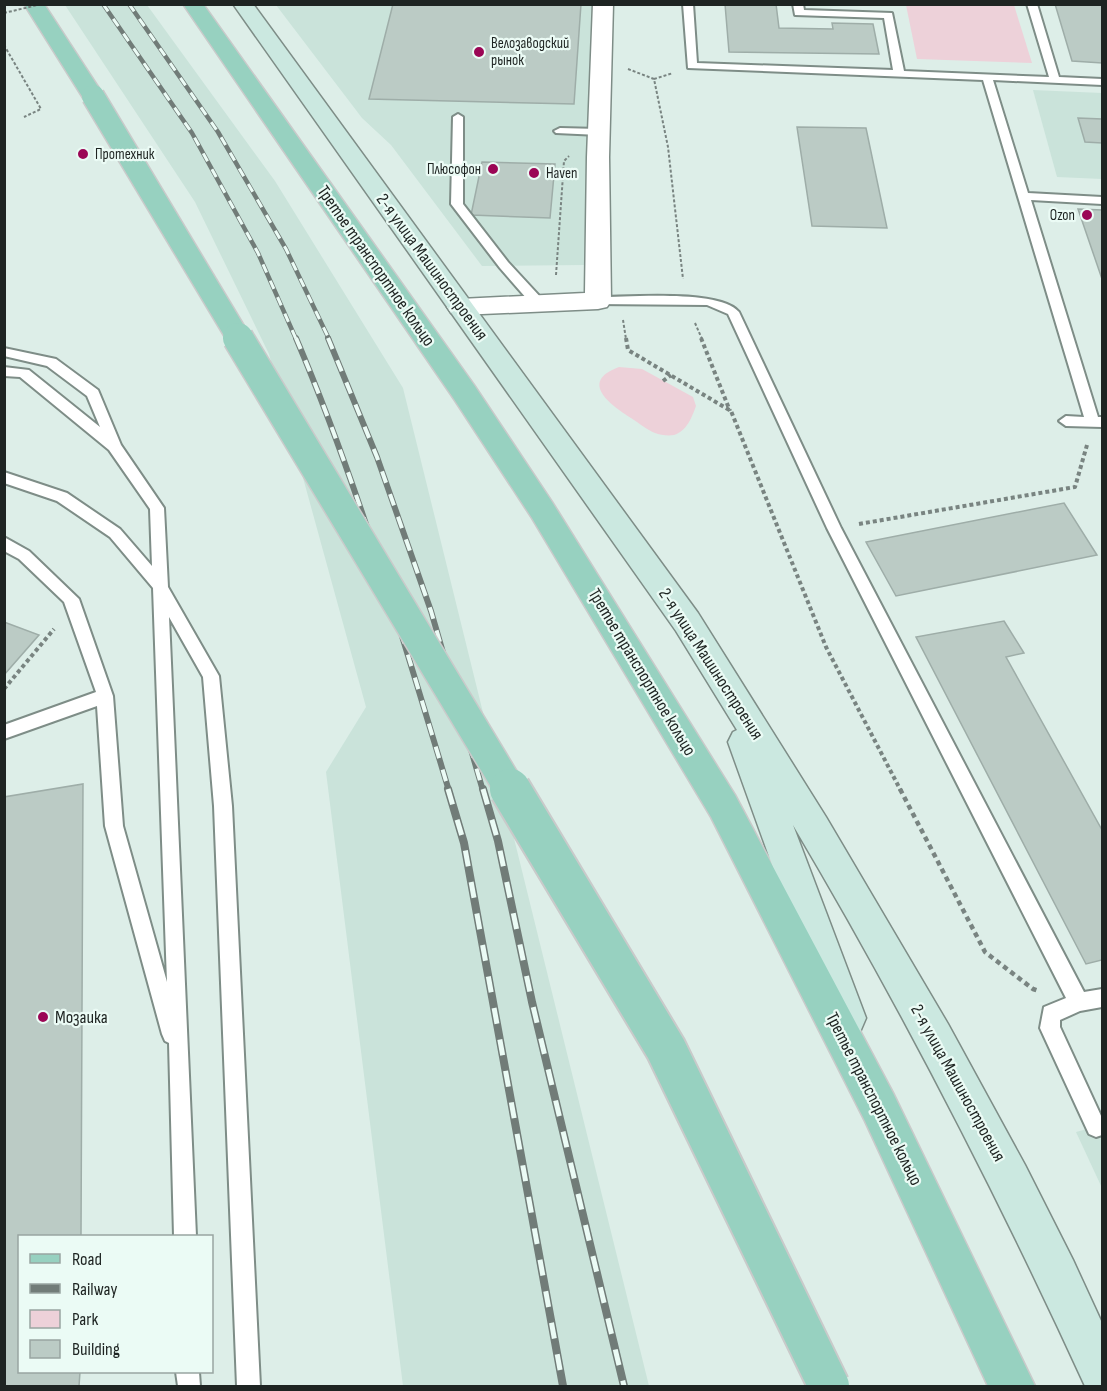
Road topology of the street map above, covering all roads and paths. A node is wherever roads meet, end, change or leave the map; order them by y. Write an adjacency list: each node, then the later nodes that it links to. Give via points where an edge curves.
1 (21, 4): 11 (main road)
2 (34, 4): 11 (main road)
3 (42, 4): 10 (path, bridge)
4 (193, 4): 48 (main road, Третье транспортное кольцо, via 542,510 723,806)
5 (243, 4): 27 (main road, 2-я улица Машиностроения)
6 (603, 4): 21 (street)
7 (688, 4): 14 (lane, via 692,66)
8 (798, 4): 14 (lane, via 799,12 888,15)
9 (1032, 4): 16 (lane)
10 (4, 13)
11 (55, 37): 53 (main road, bridge, via 666,1049)
12 (4, 45): 18 (path, via 41,109)
13 (621, 72): 24 (path, via 625,68 654,79 668,147)
14 (899, 75): 15 (lane)
15 (987, 77): 16 (lane); 22 (lane)
16 (1055, 80): 17 (lane)
17 (1102, 82)
18 (24, 117)
19 (458, 117): 26 (lane, via 457,204)
20 (560, 131): 21 (lane)
21 (599, 132): 25 (street)
22 (1024, 196): 23 (lane); 34 (lane)
23 (1102, 200)
24 (686, 299): 25 (lane); 32 (path); 37 (lane, via 722,304 733,312)
25 (609, 301): 26 (street); 30 (path, via 628,350)
26 (539, 303): 27 (street)
27 (460, 307): 41 (main road, 2-я улица Машиностроения)
28 (4, 352): 35 (lane, via 51,362 93,393)
29 (4, 371): 35 (lane, via 24,373)
30 (671, 375): 31 (path); 32 (path)
31 (663, 381)
32 (731, 411): 46 (path, via 826,647 986,952 1034,989)
33 (1066, 421): 34 (lane)
34 (1098, 422): 37 (path, via 1075,487)
35 (114, 446): 39 (lane, via 157,508)
36 (4, 477): 39 (lane, via 62,497 115,533)
37 (834, 528): 46 (lane)
38 (4, 543): 43 (lane, via 24,555 71,599)
39 (159, 585): 47 (lane); 52 (lane, via 211,676 223,806)
40 (54, 629): 42 (path)
41 (719, 672): 48 (main road); 51 (main road, 2-я улица Машиностроения, via 824,845 1011,1180)
42 (4, 688)
43 (105, 696): 44 (lane); 47 (lane, via 114,826)
44 (4, 732)
45 (1102, 998): 46 (lane)
46 (1078, 1002): 49 (lane, via 1051,1014 1050,1028)
47 (180, 1062): 50 (lane)
48 (879, 1107): 54 (main road, Третье транспортное кольцо)
49 (1096, 1127)
50 (185, 1235)
51 (1102, 1372)
52 (249, 1386)
53 (829, 1386)
54 (1012, 1386)

